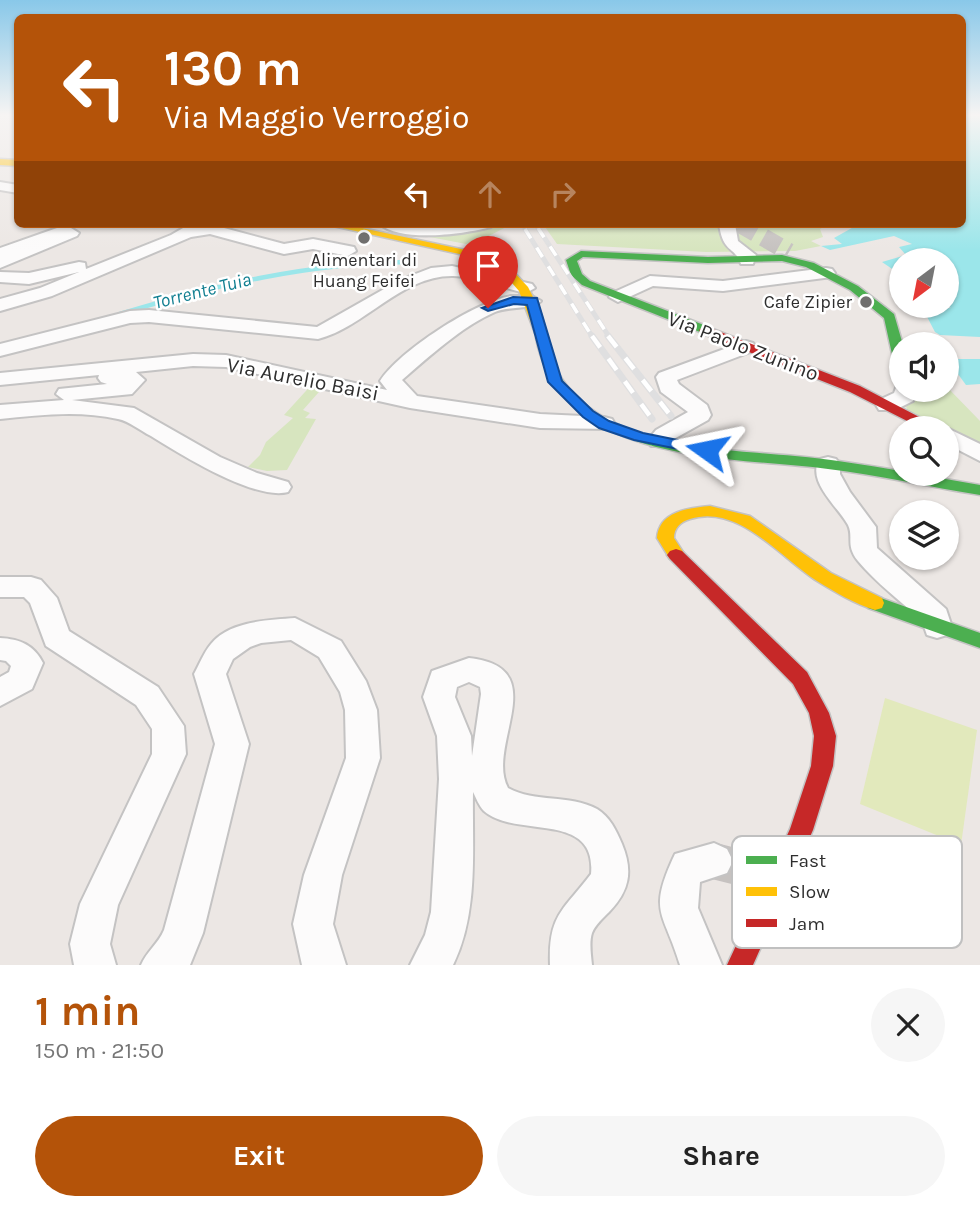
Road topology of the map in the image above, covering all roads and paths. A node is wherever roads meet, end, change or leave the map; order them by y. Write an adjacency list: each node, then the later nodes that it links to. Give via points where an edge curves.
1 (195, 228): 6 (street, via 284,250 313,244); 12 (street)
2 (348, 228): 14 (street, via 485,257 506,265)
3 (410, 228): 4 (street, via 453,233)
4 (471, 228)
5 (727, 228): 9 (street, via 729,243 748,255)
6 (348, 251)
7 (0, 254): 10 (street, via 57,233 71,233)
8 (785, 255): 9 (street); 11 (street)
9 (747, 260): 15 (street, Via Paolo Zunino, via 581,254 571,260 586,283)
10 (0, 263)
11 (818, 269): 15 (street, via 723,286 650,281); 17 (street, via 854,288 890,317)
12 (101, 270): 13 (street, via 88,266 10,280); 16 (street)
13 (0, 277)
14 (529, 294): 19 (street, via 470,273 430,272 318,333 149,316); 23 (street, via 488,308 394,376 391,381); 28 (street, via 555,382)
15 (618, 297): 18 (street, Via Paolo Zunino)
16 (0, 305)
17 (894, 332)
18 (746, 347): 25 (street, Via Paolo Zunino); 29 (street, via 666,377 669,387 700,415)
19 (0, 350)
20 (50, 374): 21 (street, Via Aurelio Baisi); 22 (street, via 43,379 48,384 122,376 135,380 114,391); 23 (street, Via Aurelio Baisi, via 193,360 226,362)
21 (0, 379)
22 (0, 398)
23 (410, 401): 28 (street, Via Aurelio Baisi, via 540,421)
24 (893, 402): 25 (street)
25 (887, 405): 27 (street, Via Paolo Zunino)
26 (0, 412): 33 (street, via 67,406 126,413 212,462)
27 (909, 416)
28 (604, 425): 29 (street)
29 (659, 440): 32 (street, via 731,455)
30 (959, 442): 31 (street)
31 (980, 454)
32 (828, 464): 34 (street); 36 (street, via 839,495 863,527 862,546 867,554 936,617)
33 (279, 487)
34 (980, 490)
35 (0, 586): 43 (street, via 31,587 43,598 57,638 148,696 168,726 169,754 99,904 90,944)
36 (937, 627): 37 (street); 40 (street, via 829,581 740,518 719,511 687,513 673,520 665,541 679,561 800,678 815,703 825,736 824,758 807,818)
37 (980, 641)
38 (0, 649): 39 (street, via 14,650 28,663 21,680)
39 (0, 693)
40 (795, 836)
41 (713, 861): 48 (street, via 688,867 680,883 683,927)
42 (746, 948): 49 (street)
43 (95, 965)
44 (162, 965): 45 (street, via 174,954 183,933 232,744 209,674 222,652 239,639 295,629 330,649 355,690 361,710 363,758 323,875 313,924)
45 (325, 965)
46 (431, 965): 47 (street, via 451,912 456,779 454,736 439,697 443,680 478,669 495,680 499,692 486,771 487,784 497,800 584,821 600,834 611,864 609,884 577,919 569,943)
47 (570, 965)
48 (701, 965)
49 (740, 965)

